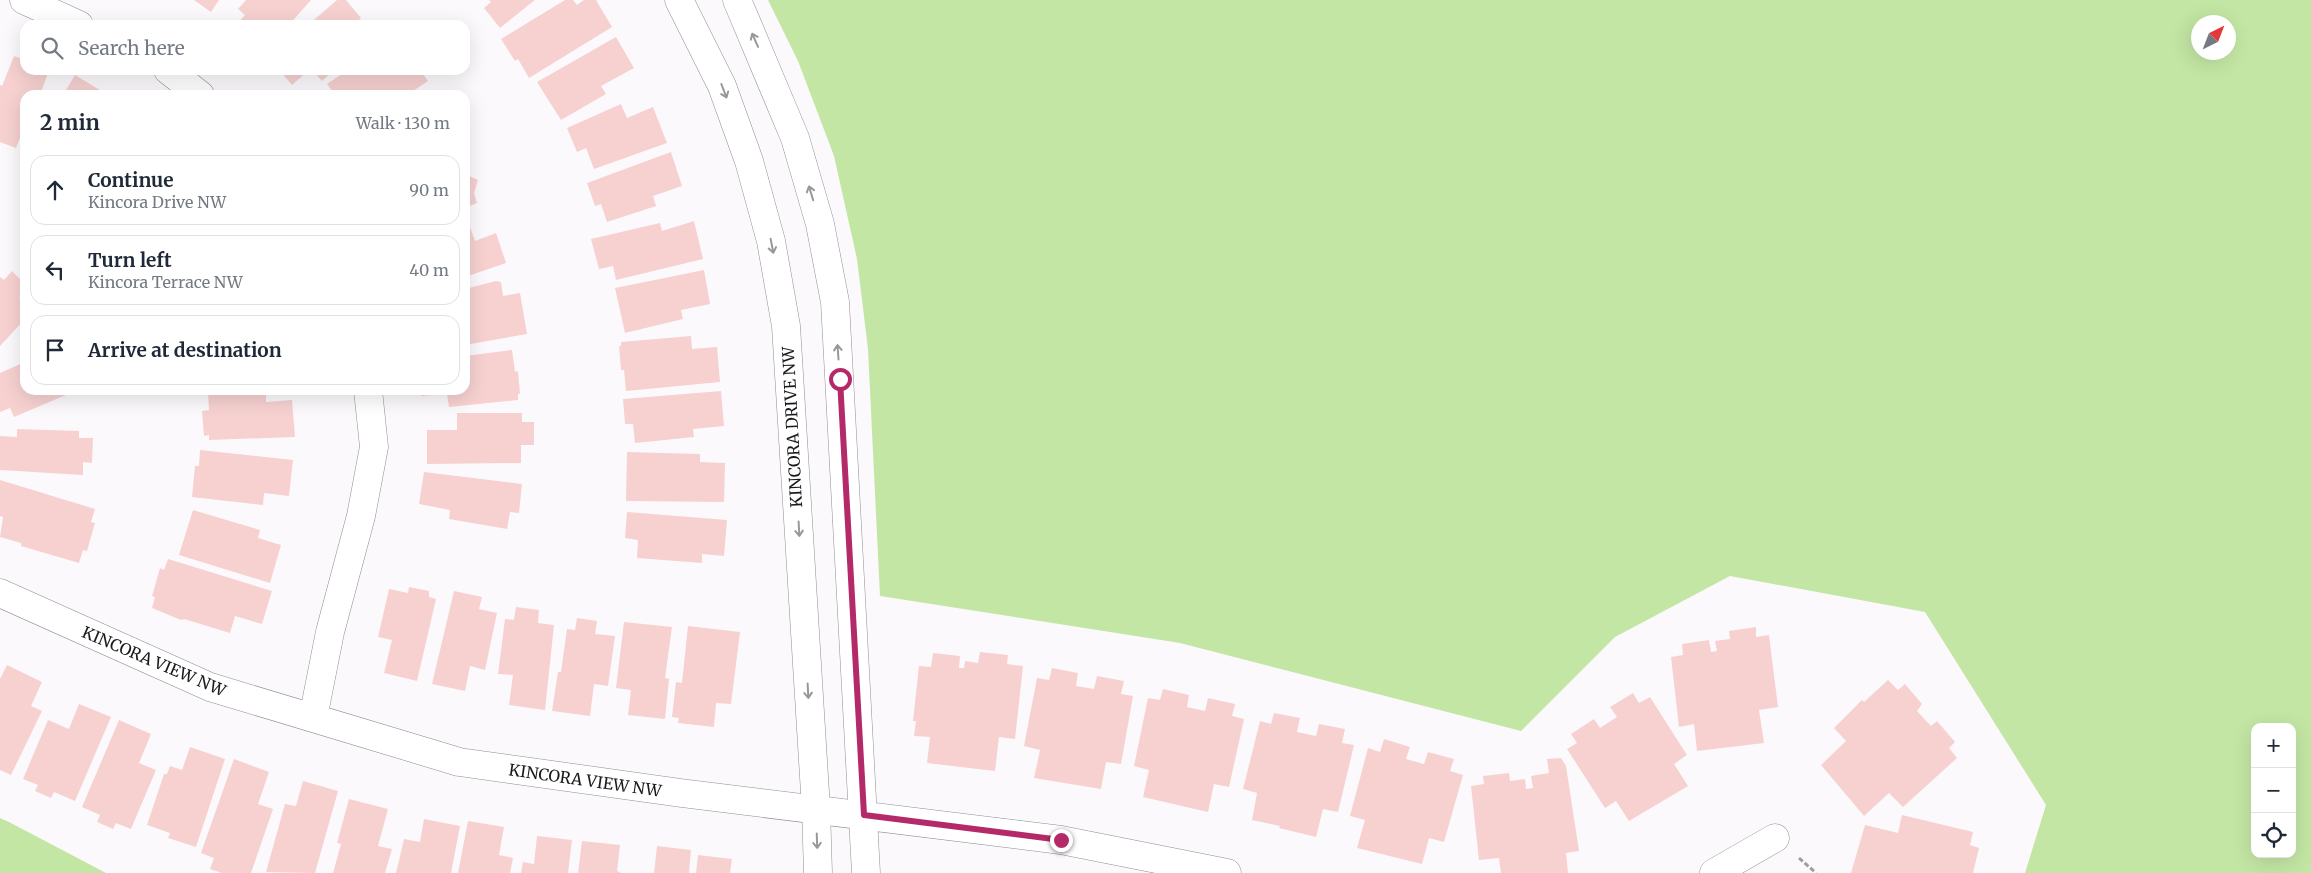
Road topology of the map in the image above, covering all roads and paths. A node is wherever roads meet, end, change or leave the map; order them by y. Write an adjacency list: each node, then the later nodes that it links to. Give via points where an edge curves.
1 (24, 0): 4 (street)
2 (679, 0): 10 (street, KINCORA DRIVE NW, one-way to 10, via 722,86 749,161 771,241 786,326)
3 (737, 0): 11 (street, one-way to 3, via 835,302 820,224 795,138)
4 (68, 20)
5 (174, 75): 6 (street)
6 (194, 90)
7 (369, 395): 9 (street, via 374,447)
8 (0, 593): 9 (street, KINCORA VIEW NW, via 210,687)
9 (313, 718): 10 (street, KINCORA VIEW NW, via 459,762)
10 (816, 809): 11 (street, KINCORA VIEW NW); 13 (street, KINCORA DRIVE NW, one-way to 13)
11 (864, 815): 14 (street); 15 (street, KINCORA VIEW NW, via 1061,840)
12 (1775, 838): 16 (street)
13 (818, 873)
14 (866, 873)
15 (1227, 873)
16 (1714, 873)

